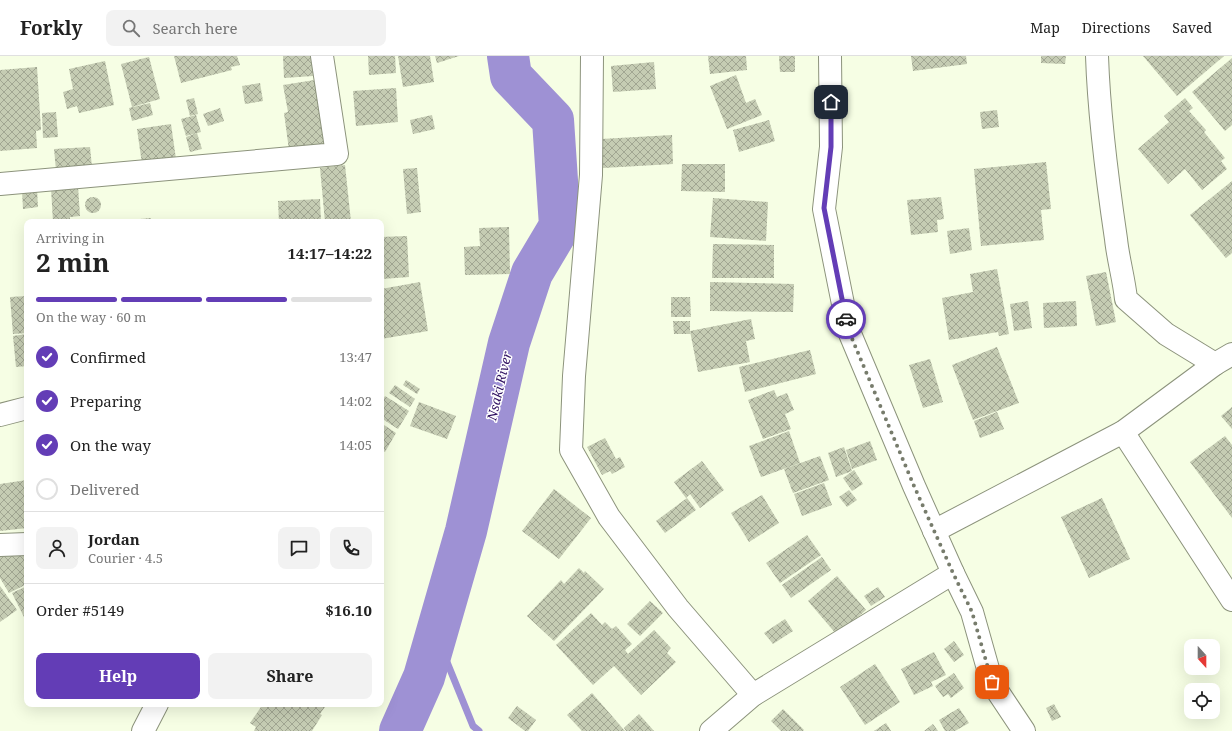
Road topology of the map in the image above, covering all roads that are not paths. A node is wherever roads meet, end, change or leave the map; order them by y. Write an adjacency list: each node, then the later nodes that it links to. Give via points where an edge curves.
1 (322, 56): 5 (street, via 337,154)
2 (592, 56): 15 (street, via 591,175 574,376 571,450 610,517 678,608)
3 (830, 56): 10 (street, via 831,147 824,208 848,329)
4 (1096, 56): 6 (street, via 1106,176 1126,299 1166,334)
5 (0, 184)
6 (1223, 359): 9 (street)
7 (24, 409): 8 (street)
8 (0, 415)
9 (1123, 432): 10 (street); 14 (street)
10 (934, 531): 13 (street)
11 (24, 544): 12 (street)
12 (0, 545)
13 (953, 573): 15 (street); 19 (street, via 972,612 992,682)
14 (1232, 600)
15 (753, 695): 18 (street)
16 (155, 707): 17 (street)
17 (143, 731)
18 (710, 731)
19 (1024, 731)

